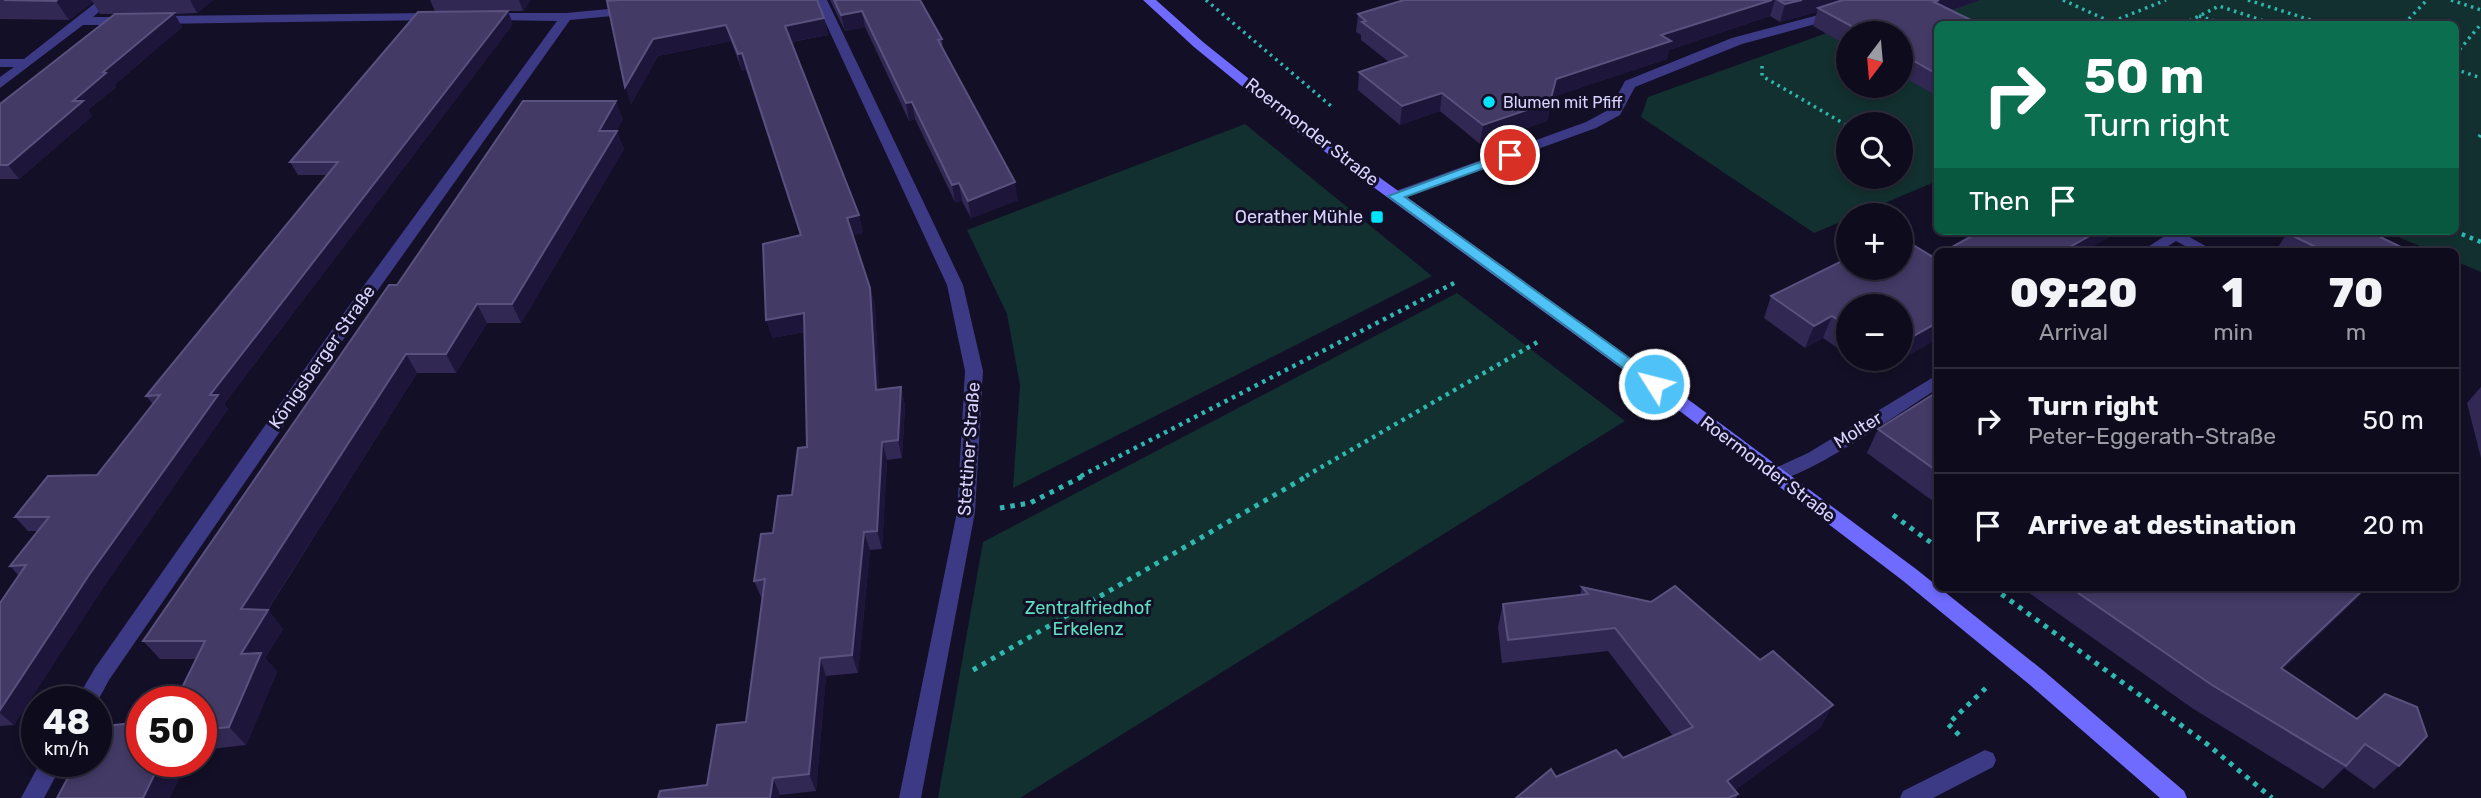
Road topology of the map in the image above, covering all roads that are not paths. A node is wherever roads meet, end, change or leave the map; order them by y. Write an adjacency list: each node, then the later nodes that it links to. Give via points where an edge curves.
1 (107, 0): 9 (street)
2 (821, 0): 24 (street, Stettiner Straße, via 954,285 974,371 966,512)
3 (1149, 0): 13 (main road, Roermonder Straße)
4 (645, 9): 8 (street)
5 (1848, 11): 13 (street, via 1737,41 1630,84 1615,112 1591,125)
6 (451, 17): 9 (street)
7 (479, 17): 8 (street)
8 (566, 17): 20 (street, Königsberger Straße, via 352,314)
9 (81, 21): 11 (street)
10 (0, 63): 11 (street)
11 (26, 63): 12 (street)
12 (0, 84)
13 (1395, 196): 19 (main road, Roermonder Straße)
14 (2176, 235): 16 (street)
15 (2176, 235): 17 (street)
16 (2155, 248)
17 (2200, 248)
18 (1934, 383): 19 (street, Molter)
19 (1778, 475): 26 (main road, Roermonder Straße, via 2015,660)
20 (95, 686)
21 (1985, 760): 25 (street)
22 (44, 777): 23 (street)
23 (32, 798)
24 (910, 798)
25 (1911, 798)
26 (2176, 798)

